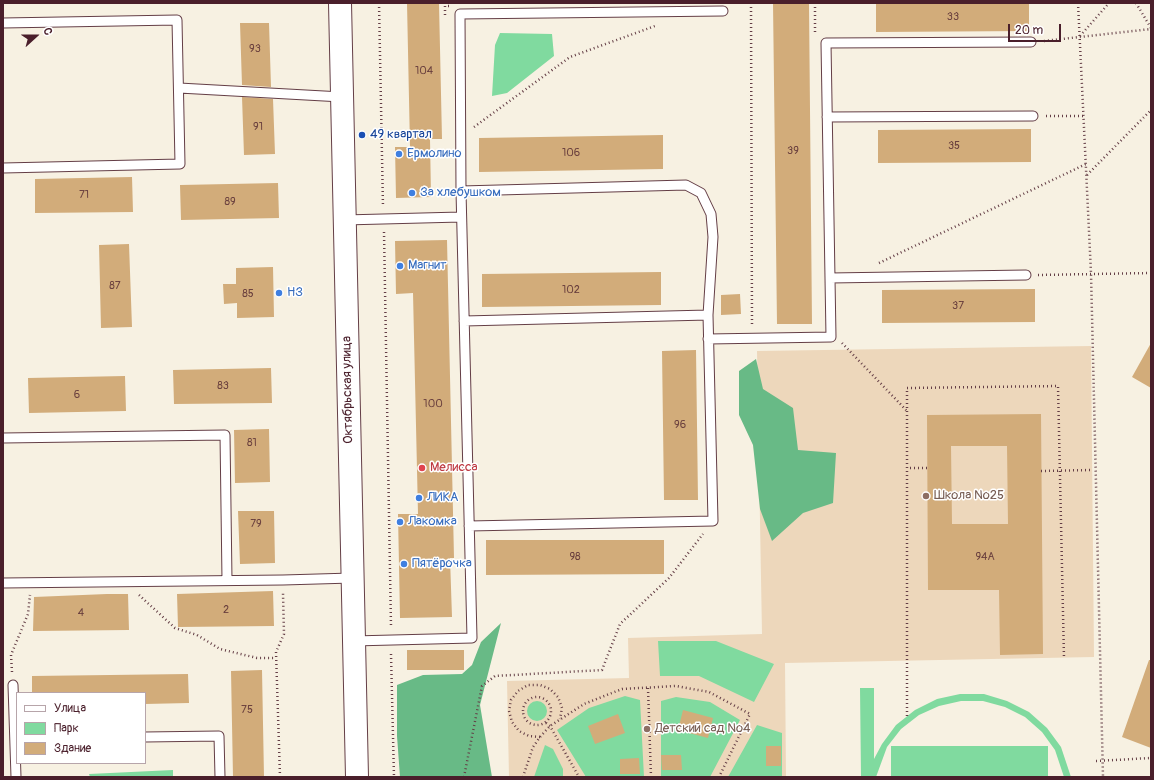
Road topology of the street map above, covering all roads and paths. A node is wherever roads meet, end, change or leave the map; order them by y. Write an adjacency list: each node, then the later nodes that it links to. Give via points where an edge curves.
1 (340, 3): 16 (main road, Октябрьская улица)
2 (380, 3): 27 (path)
3 (751, 3): 37 (path)
4 (815, 3): 13 (path)
5 (1078, 3): 12 (path)
6 (1109, 3): 12 (path)
7 (1136, 3): 11 (path)
8 (723, 11): 21 (lane, via 460,14)
9 (3, 23): 15 (lane, via 177,20)
10 (657, 25): 21 (path, via 570,57)
11 (1151, 28): 12 (path)
12 (1080, 37): 14 (path); 19 (path)
13 (815, 42)
14 (1031, 42): 20 (lane, via 826,43)
15 (178, 88): 16 (lane); 23 (lane, via 180,164)
16 (342, 97): 28 (main road, Октябрьская улица)
17 (1151, 110): 24 (path)
18 (1033, 116): 19 (path); 20 (lane)
19 (1084, 116): 22 (path)
20 (827, 117): 33 (lane)
21 (460, 139): 25 (lane)
22 (1086, 164): 24 (path); 29 (path)
23 (3, 168)
24 (1086, 175): 30 (path)
25 (460, 191): 26 (lane); 34 (lane, via 686,185 701,193 711,214 713,237)
26 (461, 217): 27 (lane); 35 (lane)
27 (384, 219): 28 (lane); 56 (path)
28 (344, 220): 50 (main road, Октябрьская улица)
29 (877, 264)
30 (1091, 273): 31 (path); 32 (path); 70 (path)
31 (1151, 273)
32 (1026, 275): 33 (lane)
33 (830, 278): 39 (lane)
34 (708, 315): 35 (lane); 40 (lane)
35 (464, 321): 49 (lane)
36 (744, 328): 37 (path)
37 (752, 328): 38 (path)
38 (759, 328)
39 (831, 334): 40 (lane, via 831,337); 41 (path)
40 (708, 339): 48 (lane)
41 (907, 411): 43 (path); 47 (path, via 907,388 1058,386)
42 (3, 438): 51 (lane, via 225,435)
43 (907, 468): 44 (path); 62 (path)
44 (927, 468)
45 (1092, 470): 47 (path)
46 (1041, 471): 47 (path)
47 (1060, 471): 59 (path)
48 (713, 520): 49 (lane); 76 (path, via 669,578 620,624 602,670 494,676 482,686)
49 (469, 526): 56 (lane, via 472,638)
50 (352, 578): 52 (lane); 57 (main road, Октябрьская улица)
51 (227, 580): 52 (lane); 53 (lane)
52 (283, 580): 58 (path, via 284,634)
53 (124, 581): 54 (lane); 58 (path, via 175,628 197,636 220,649 257,658)
54 (30, 582): 55 (lane); 60 (path, via 28,614 11,655)
55 (3, 583)
56 (391, 640): 57 (lane); 75 (path)
57 (353, 641): 74 (main road, Октябрьская улица)
58 (276, 658): 73 (path)
59 (1064, 658)
60 (13, 685): 71 (lane)
61 (648, 688): 63 (path, via 622,689 584,704); 79 (path); 80 (path, via 676,686 709,692 750,714)
62 (907, 716)
63 (560, 720): 65 (path); 67 (path, via 562,708 558,697 550,689 540,685 528,685 518,691 511,700 509,711 512,722 524,734)
64 (546, 723): 64 (path, via 536,726 527,722 523,713 525,703 533,697 543,698 550,705 551,715); 65 (path)
65 (550, 726): 67 (path); 78 (path)
66 (146, 737): 72 (lane, via 219,736)
67 (540, 737): 77 (path, via 533,747)
68 (1151, 758): 70 (path)
69 (1096, 761): 70 (path)
70 (1102, 761): 81 (path)
71 (16, 777)
72 (220, 777)
73 (280, 777)
74 (357, 777)
75 (394, 777)
76 (464, 777)
77 (523, 777)
78 (579, 777)
79 (651, 777)
80 (719, 777)
81 (1102, 777)

